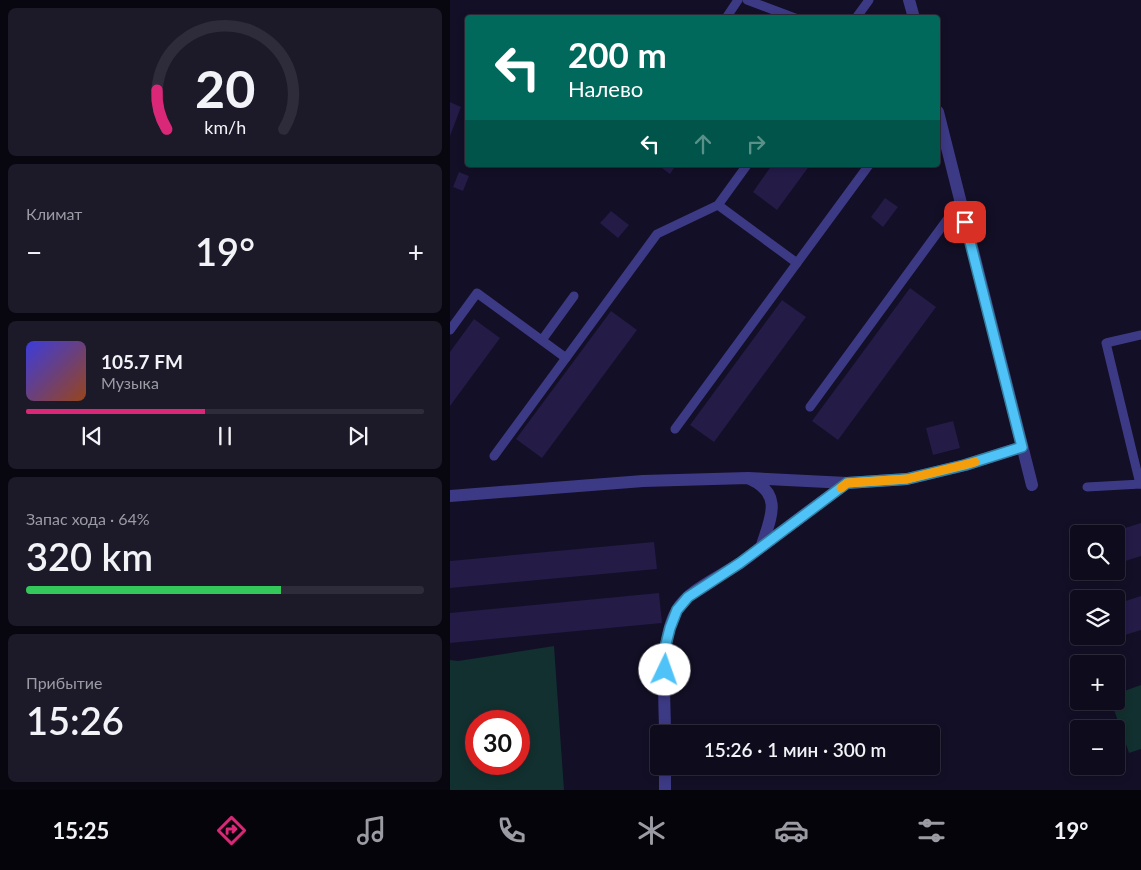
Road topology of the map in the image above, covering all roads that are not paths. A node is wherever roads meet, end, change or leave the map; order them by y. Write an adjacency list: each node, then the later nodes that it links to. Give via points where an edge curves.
1 (738, 0): 5 (lane)
2 (747, 0): 6 (lane)
3 (869, 0): 7 (lane)
4 (909, 0): 8 (street)
5 (728, 15)
6 (787, 15)
7 (858, 15)
8 (913, 15)
9 (940, 120): 12 (street)
10 (746, 167): 13 (lane)
11 (868, 167): 14 (lane)
12 (960, 202): 20 (lane); 22 (street)
13 (718, 205): 14 (lane); 19 (lane, via 657,234)
14 (797, 263): 21 (lane)
15 (574, 296): 18 (lane)
16 (450, 330): 18 (lane, via 478,293)
17 (1141, 335): 26 (lane, via 1106,343)
18 (542, 340): 19 (lane)
19 (566, 358): 23 (lane)
20 (810, 406)
21 (675, 429)
22 (1022, 447): 25 (street, via 907,479); 27 (street)
23 (494, 456)
24 (748, 478): 25 (street); 29 (street, via 643,481); 30 (street, via 762,484 770,493 770,521)
25 (847, 483): 30 (street)
26 (1141, 484): 28 (lane)
27 (1032, 485)
28 (1087, 487)
29 (450, 496)
30 (762, 545): 31 (street, via 688,597 677,610 665,648)
31 (665, 725)
32 (665, 775): 33 (street)
33 (665, 790)

